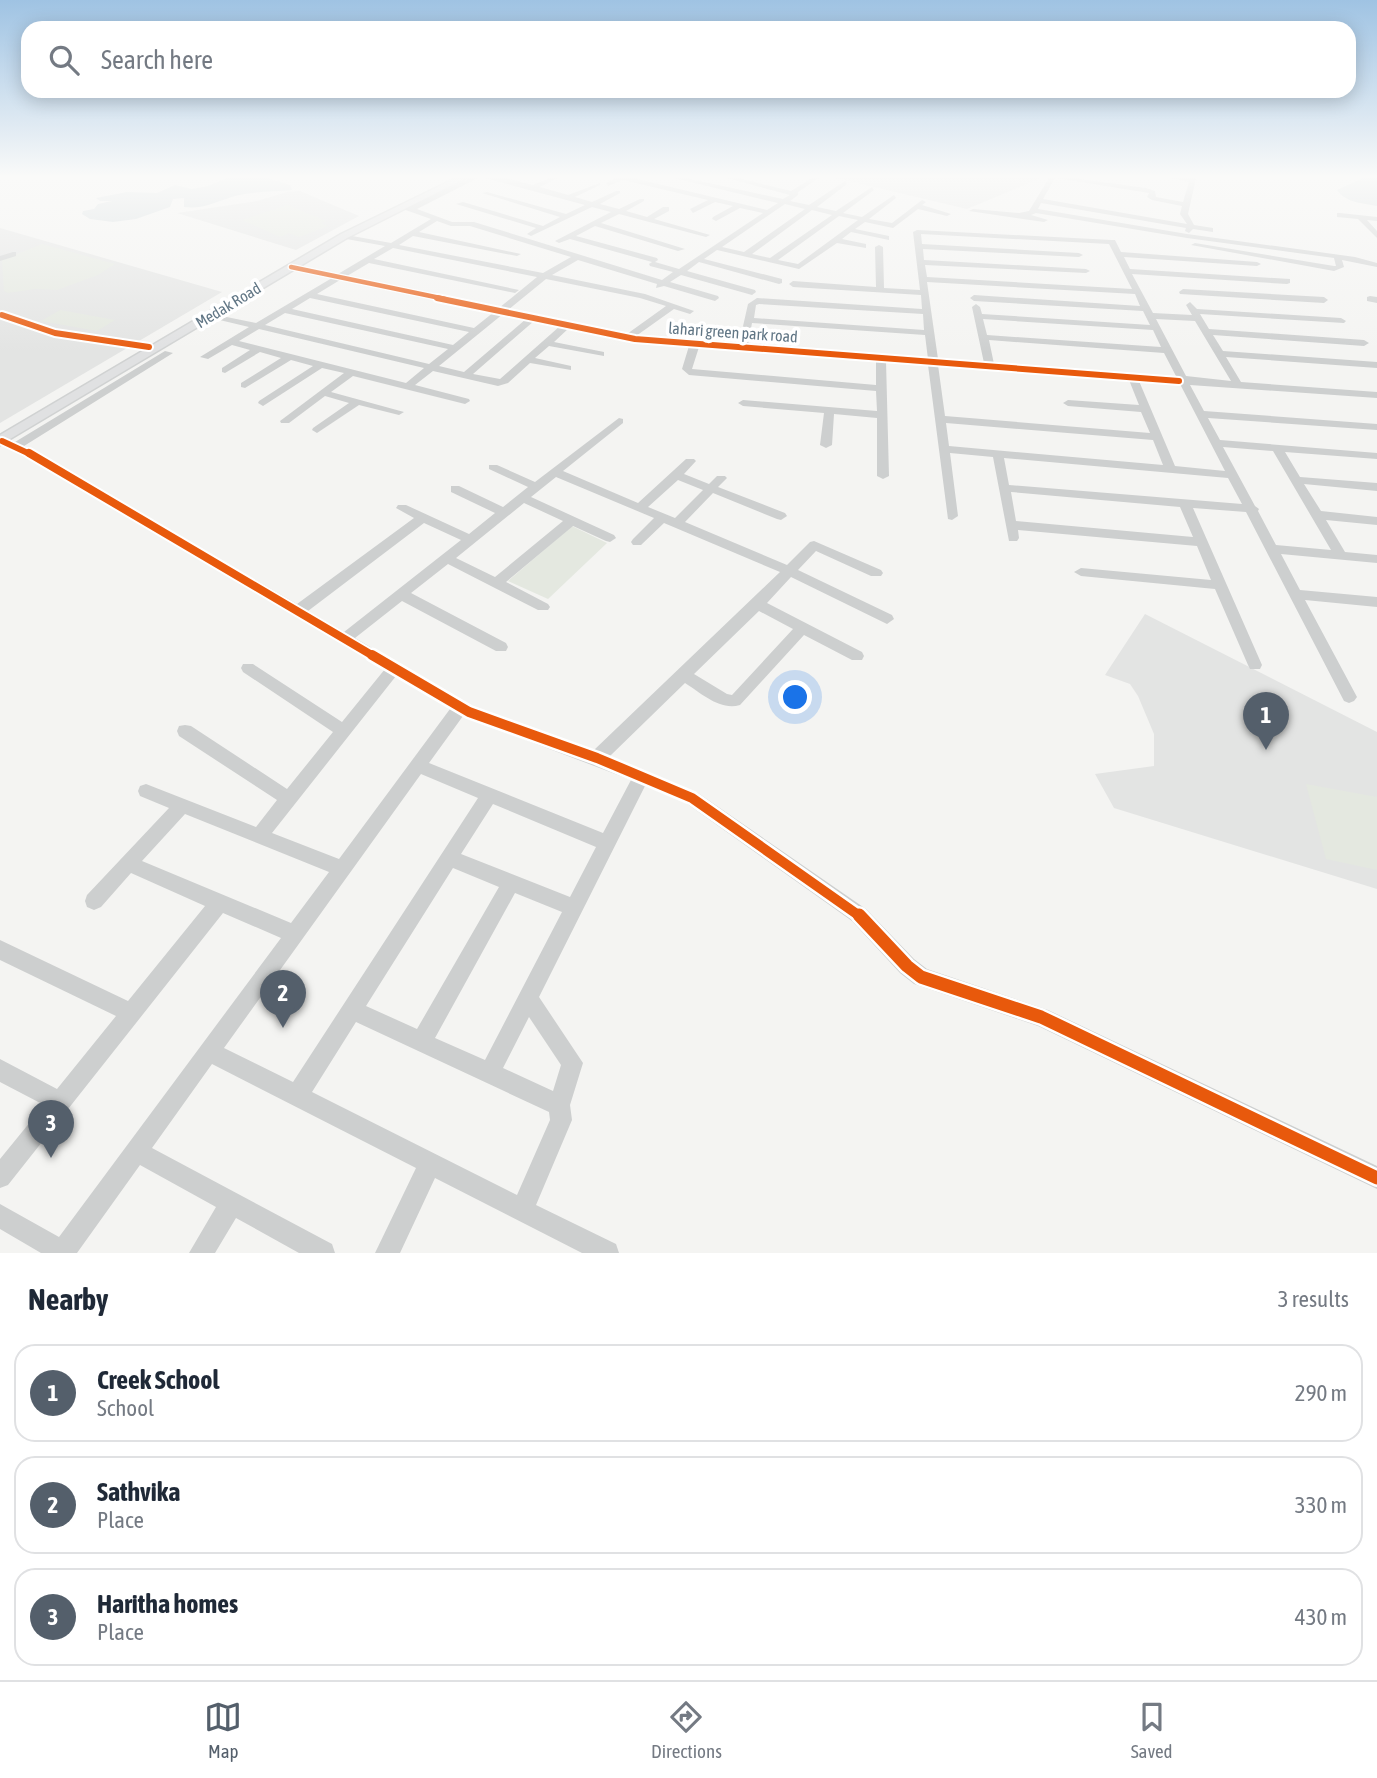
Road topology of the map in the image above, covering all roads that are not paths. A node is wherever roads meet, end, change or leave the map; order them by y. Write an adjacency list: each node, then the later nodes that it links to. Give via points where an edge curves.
1 (338, 236): 145 (main road, Medak Road)
2 (344, 236): 50 (main road, Medak Road)
3 (347, 236): 28 (street)
4 (406, 236): 28 (street)
5 (428, 236): 22 (street)
6 (512, 236): 32 (street)
7 (568, 236): 27 (street)
8 (571, 236): 53 (street)
9 (638, 236): 34 (street)
10 (733, 236): 33 (street)
11 (771, 236): 38 (street)
12 (806, 236): 46 (street)
13 (841, 236): 25 (street)
14 (879, 236): 23 (street)
15 (917, 236): 30 (street)
16 (1025, 236): 24 (street)
17 (1089, 236): 24 (street)
18 (1113, 236): 37 (street)
19 (1166, 236): 26 (street)
20 (1187, 236): 26 (street)
21 (1248, 236): 42 (street, via 1346,254)
22 (435, 238): 36 (street)
23 (886, 238)
24 (1072, 239): 39 (street)
25 (836, 240): 29 (street); 46 (street, via 799,267)
26 (1186, 240): 42 (street); 42 (street, via 1334,269 1340,267)
27 (559, 241)
28 (392, 245): 44 (street); 55 (street)
29 (863, 246)
30 (918, 246): 39 (street); 47 (street)
31 (879, 247): 64 (street)
32 (550, 248): 40 (street); 41 (street)
33 (717, 248): 38 (street); 45 (street)
34 (681, 249)
35 (13, 254): 43 (street)
36 (517, 254)
37 (1119, 254): 48 (street); 52 (street)
38 (745, 255): 46 (street)
39 (1079, 255): 51 (street)
40 (536, 256)
41 (577, 257): 55 (street); 61 (street)
42 (1341, 257): 49 (street)
43 (0, 259)
44 (366, 260): 56 (street); 63 (street)
45 (699, 260): 53 (street); 58 (street)
46 (770, 262)
47 (920, 262): 51 (street); 57 (street)
48 (1268, 265)
49 (1377, 265)
50 (290, 267): 56 (street, lahari green park road); 84 (main road, Medak Road)
51 (1086, 271): 65 (street)
52 (1128, 271): 54 (street); 67 (street)
53 (681, 272): 61 (street); 66 (street)
54 (1172, 274): 59 (street); 68 (street)
55 (544, 276): 71 (street); 79 (street)
56 (338, 277): 70 (street); 79 (street, lahari green park road)
57 (922, 279): 60 (street); 69 (street)
58 (779, 281)
59 (1287, 281)
60 (970, 282): 65 (street); 73 (street)
61 (663, 283): 71 (street); 72 (street)
62 (793, 284): 64 (street)
63 (515, 290)
64 (880, 290): 69 (street)
65 (1094, 290): 67 (street)
66 (752, 292)
67 (1138, 292): 82 (street)
68 (1182, 292): 75 (street); 83 (street)
69 (924, 293): 81 (street)
70 (308, 295): 78 (street); 92 (street)
71 (642, 296): 77 (street)
72 (715, 298)
73 (974, 298): 82 (street); 85 (street)
74 (740, 300): 76 (street)
75 (1324, 300)
76 (757, 301): 81 (street); 87 (street)
77 (673, 306): 80 (street); 96 (street)
78 (283, 310): 90 (street); 102 (street)
79 (501, 311): 86 (street, lahari green park road); 92 (street)
80 (690, 311)
81 (926, 312): 94 (street)
82 (1149, 312): 83 (street); 91 (street)
83 (1196, 315): 88 (street); 93 (street)
84 (210, 316): 90 (street); 145 (main road, Medak Road)
85 (978, 316): 91 (street); 95 (street)
86 (532, 318): 89 (street, lahari green park road); 120 (street)
87 (748, 320): 94 (street); 101 (street)
88 (1341, 321)
89 (567, 325): 96 (street, lahari green park road); 98 (street)
90 (256, 326): 97 (street); 116 (street)
91 (1158, 328): 104 (street)
92 (476, 331): 102 (street)
93 (1206, 332): 100 (street); 107 (street)
94 (929, 333): 112 (street)
95 (983, 337): 104 (street); 115 (street)
96 (628, 338): 99 (street, lahari green park road)
97 (231, 342): 103 (street); 108 (street)
98 (546, 343): 106 (street); 111 (street)
99 (695, 343): 101 (street, lahari green park road); 126 (street, via 689,372)
100 (1364, 343)
101 (743, 346): 110 (street, lahari green park road)
102 (456, 348): 116 (street)
103 (258, 349): 109 (street); 118 (street)
104 (1168, 350): 122 (street)
105 (168, 353): 145 (street)
106 (601, 354)
107 (1219, 354): 114 (street); 124 (street)
108 (205, 357)
109 (289, 357): 113 (street); 123 (street)
110 (881, 358): 112 (street, lahari green park road); 126 (street)
111 (528, 360): 117 (street); 120 (street, via 501,383)
112 (933, 361): 115 (street, lahari green park road); 139 (street)
113 (320, 365): 119 (street); 131 (street)
114 (1377, 365)
115 (990, 366): 121 (street, lahari green park road)
116 (431, 368): 120 (street); 125 (street)
117 (568, 368)
118 (225, 370)
119 (352, 372): 125 (street); 127 (street)
120 (465, 376)
121 (1132, 376): 122 (street, lahari green park road); 134 (street)
122 (1184, 381): 124 (street, lahari green park road); 137 (street)
123 (246, 385)
124 (1238, 385): 128 (street, lahari green park road)
125 (408, 386): 129 (street)
126 (882, 388): 138 (street)
127 (324, 393): 130 (street); 140 (street)
128 (1377, 395)
129 (465, 401)
130 (357, 402): 136 (street); 143 (street)
131 (263, 403)
132 (743, 403): 135 (street)
133 (1068, 403): 134 (street)
134 (1145, 409): 144 (street)
135 (829, 411): 138 (street); 147 (street)
136 (398, 412)
137 (1202, 414): 142 (street); 146 (street)
138 (882, 415): 158 (street)
139 (940, 419): 144 (street); 149 (street)
140 (285, 421)
141 (619, 421): 155 (street)
142 (1377, 427)
143 (317, 430)
144 (1157, 437): 154 (street)
145 (4, 441): 198 (street)
146 (1217, 443): 148 (street); 157 (street)
147 (826, 445)
148 (1277, 448): 151 (street); 160 (street)
149 (944, 449): 150 (street); 174 (street)
150 (998, 454): 154 (street); 163 (street)
151 (1377, 456)
152 (690, 461): 156 (street)
153 (494, 467): 161 (street)
154 (1170, 469): 157 (street)
155 (555, 472): 161 (street); 169 (street)
156 (676, 475): 165 (street); 169 (street)
157 (1234, 475): 170 (street)
158 (883, 476)
159 (722, 478): 165 (street)
160 (1296, 480): 162 (street); 172 (street)
161 (537, 487): 166 (street)
162 (1377, 487)
163 (1004, 488): 167 (street); 183 (street, via 1012,531)
164 (455, 489): 171 (street)
165 (711, 489): 173 (street); 179 (street)
166 (524, 498): 171 (street); 177 (street)
167 (1185, 503): 170 (street); 183 (street)
168 (402, 508): 176 (street)
169 (640, 508): 175 (street)
170 (1253, 509): 184 (street)
171 (505, 513): 181 (street)
172 (1317, 515): 178 (street); 185 (street)
173 (781, 516)
174 (952, 516)
175 (662, 517): 179 (street); 182 (street)
176 (423, 518): 181 (street); 198 (street)
177 (572, 520): 180 (street); 191 (street)
178 (1377, 521)
179 (677, 524): 188 (street)
180 (610, 538)
181 (470, 539): 186 (street)
182 (637, 542)
183 (1201, 542): 192 (street)
184 (1272, 549): 185 (street); 194 (street)
185 (1341, 556): 187 (street)
186 (446, 558): 191 (street); 193 (street)
187 (1377, 559)
188 (789, 571): 190 (street, via 814,545); 196 (street); 199 (street)
189 (1081, 572): 192 (street)
190 (876, 573)
191 (496, 583): 197 (street)
192 (1220, 585): 204 (street)
193 (401, 594): 201 (street); 202 (street)
194 (1295, 594): 195 (street); 208 (street)
195 (1377, 602)
196 (758, 604): 200 (street); 207 (street)
197 (543, 607)
198 (299, 610): 201 (street)
199 (887, 619)
200 (803, 627): 203 (street); 207 (street, via 735,701 724,700)
201 (346, 638): 205 (street)
202 (501, 647)
203 (857, 656)
204 (1255, 665)
205 (395, 667): 209 (street); 211 (street)
206 (248, 668): 211 (street)
207 (683, 676): 212 (street)
208 (1349, 697)
209 (461, 706): 212 (street); 213 (street)
210 (185, 731): 217 (street)
211 (344, 731): 217 (street)
212 (597, 758): 214 (street)
213 (417, 765): 216 (street); 223 (street)
214 (642, 776): 220 (street); 243 (street, via 692,798 847,905 921,977 1041,1017)
215 (146, 791): 218 (street)
216 (489, 795): 220 (street); 221 (street)
217 (289, 799): 219 (street)
218 (182, 805): 219 (street); 222 (street)
219 (259, 836): 223 (street)
220 (607, 843): 227 (street)
221 (449, 858): 224 (street); 231 (street)
222 (129, 864): 225 (street); 226 (street)
223 (342, 869): 228 (street)
224 (511, 883): 227 (street); 233 (street)
225 (94, 901)
226 (220, 902): 228 (street); 232 (street)
227 (574, 908): 230 (street)
228 (295, 934): 234 (street)
229 (0, 950): 232 (street)
230 (528, 998): 236 (street); 239 (street, via 572,1063)
231 (352, 1010): 233 (street); 237 (street)
232 (132, 1013): 238 (street)
233 (422, 1041): 236 (street)
234 (209, 1051): 237 (street); 240 (street)
235 (0, 1070): 238 (street)
236 (490, 1072): 239 (street)
237 (297, 1096): 241 (street)
238 (60, 1102): 242 (street)
239 (559, 1105): 245 (street, via 561,1120)
240 (136, 1151): 244 (street); 247 (street)
241 (430, 1163): 245 (street); 250 (street)
242 (0, 1177)
243 (1377, 1178)
244 (232, 1203): 248 (street); 249 (street)
245 (522, 1210): 251 (street)
246 (0, 1216): 247 (street)
247 (62, 1253)
248 (201, 1253)
249 (323, 1253)
250 (387, 1253)
251 (607, 1253)

